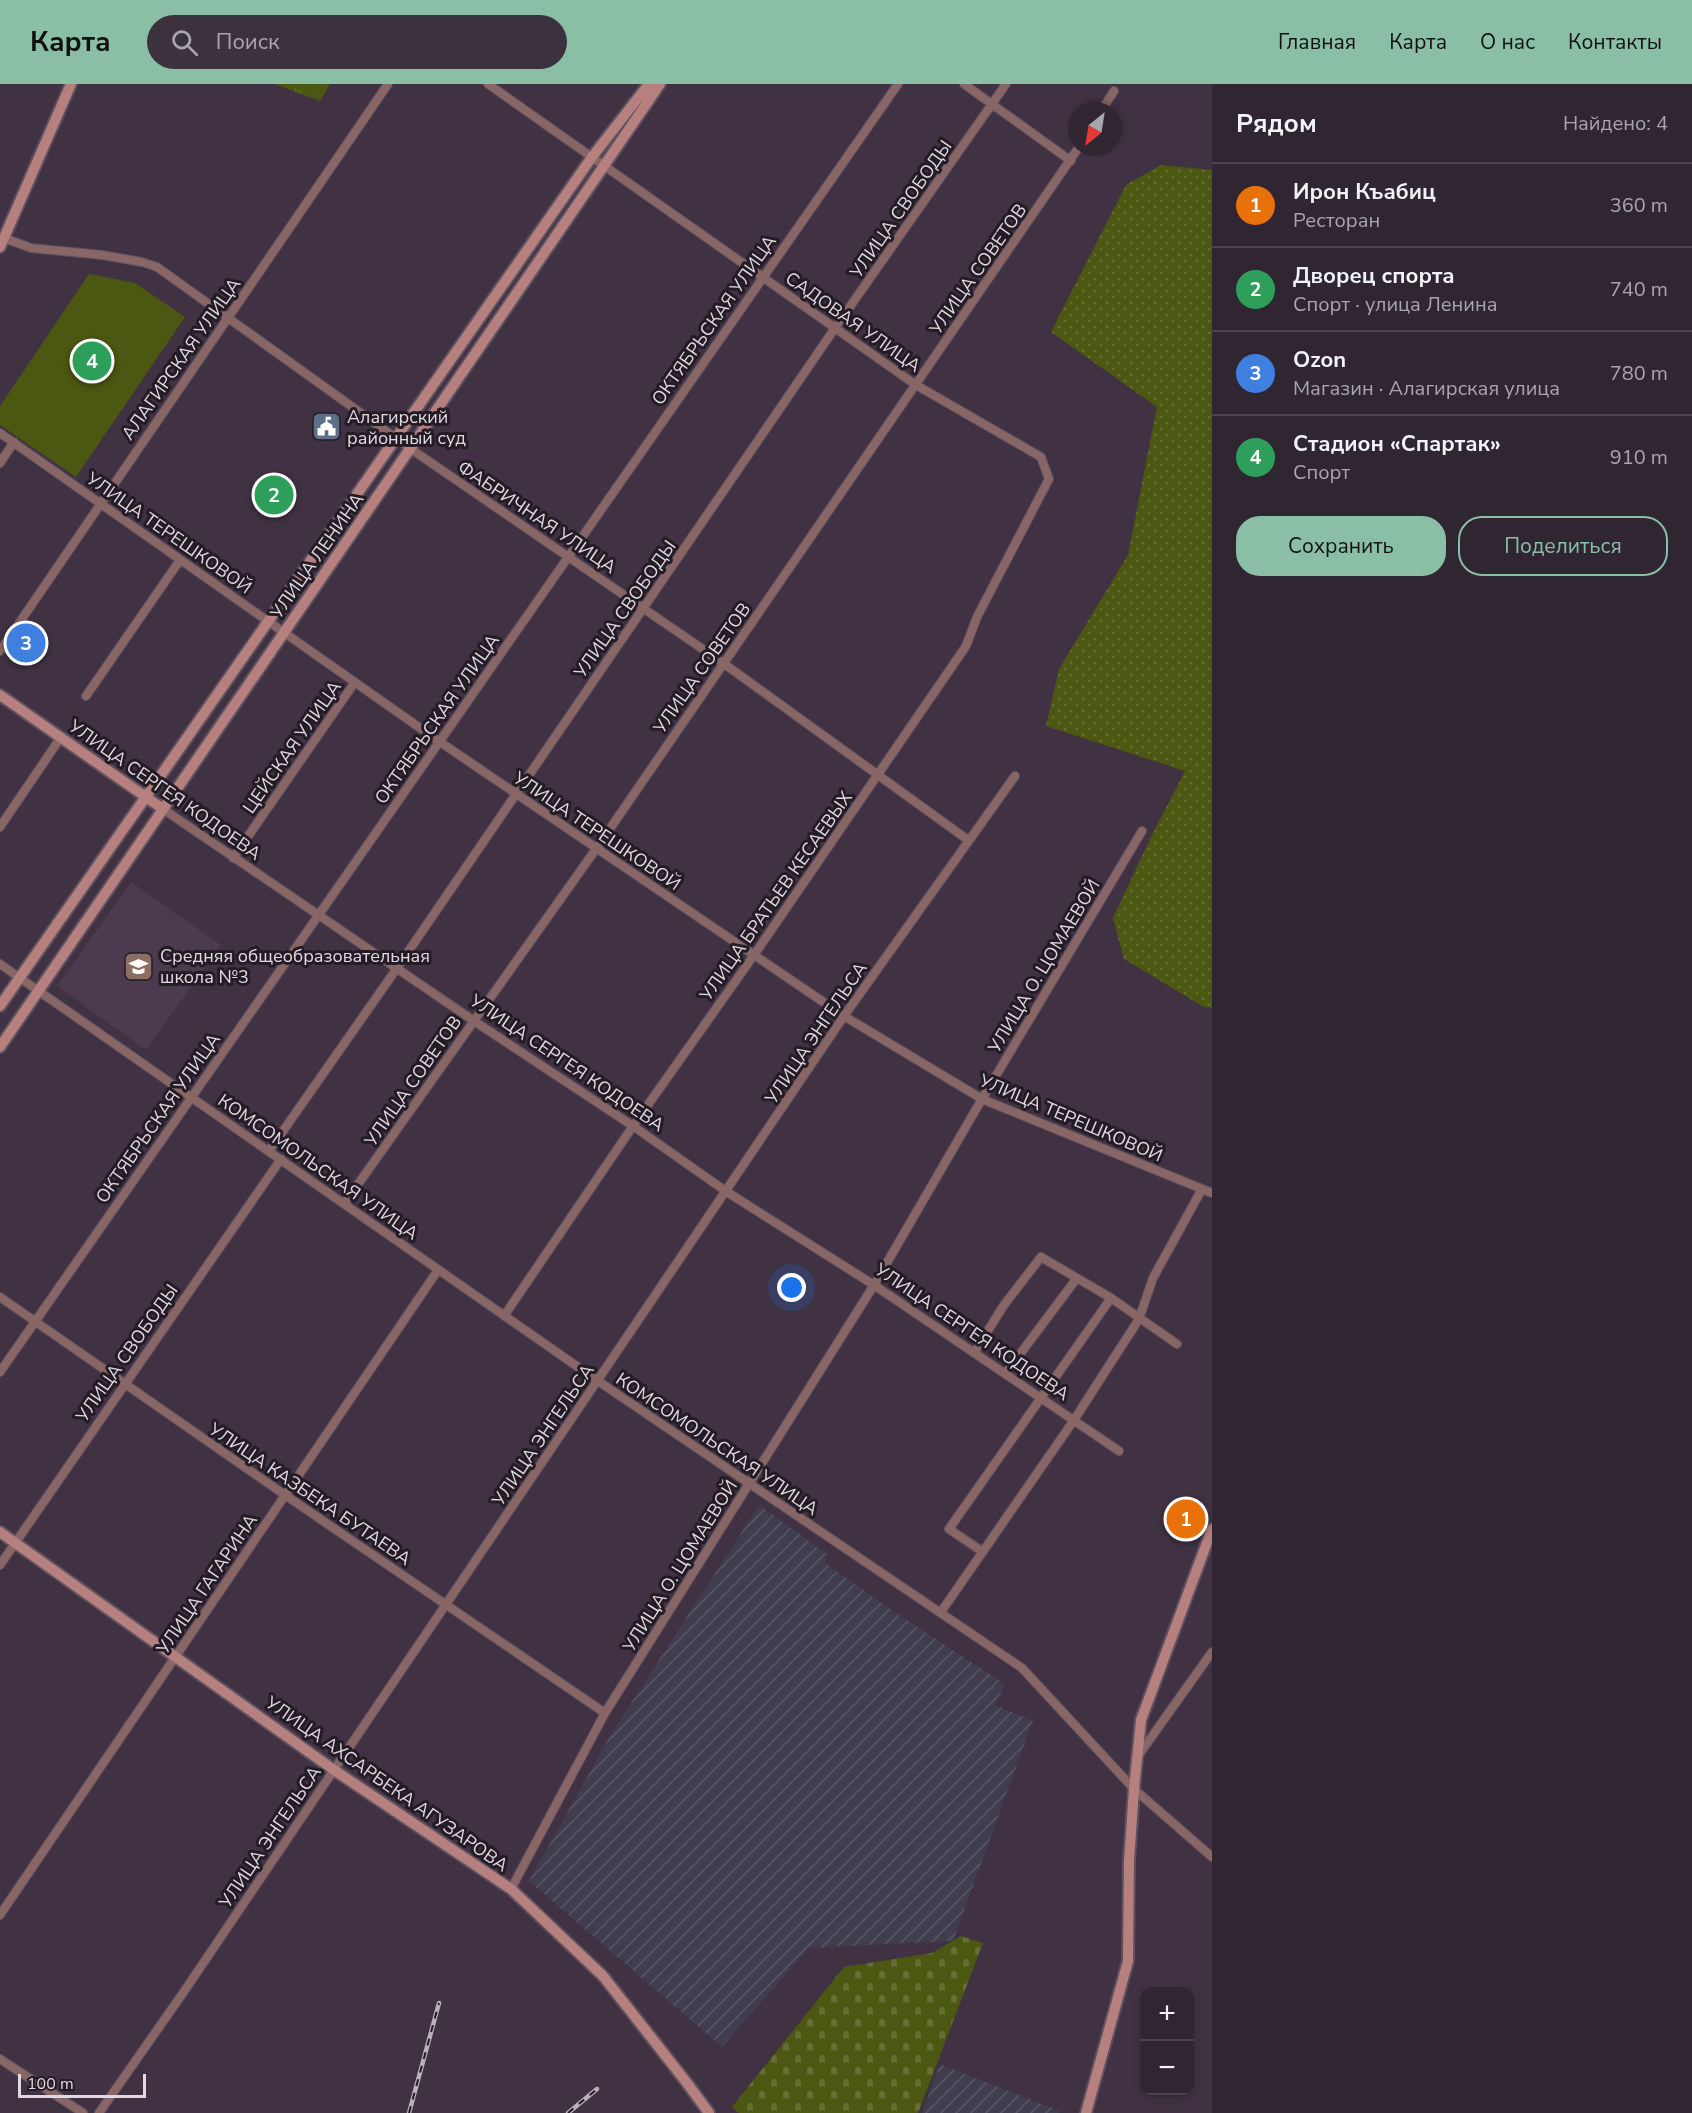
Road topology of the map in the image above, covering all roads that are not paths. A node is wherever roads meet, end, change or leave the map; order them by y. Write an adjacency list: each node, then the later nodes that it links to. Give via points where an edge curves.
1 (71, 84): 16 (street)
2 (388, 84): 18 (street, АЛАГИРСКАЯ УЛИЦА)
3 (488, 84): 13 (street, САДОВАЯ УЛИЦА)
4 (649, 84): 13 (street, УЛИЦА ЛЕНИНА)
5 (660, 84): 15 (street, УЛИЦА ЛЕНИНА)
6 (897, 84): 17 (street, ОКТЯБРЬСКАЯ УЛИЦА)
7 (964, 84): 11 (street)
8 (1006, 84): 11 (street, УЛИЦА СВОБОДЫ)
9 (1114, 91): 10 (street)
10 (1107, 102)
11 (992, 105): 14 (street); 19 (street, УЛИЦА СВОБОДЫ)
12 (1074, 156): 14 (street, УЛИЦА СОВЕТОВ)
13 (592, 157): 15 (street, САДОВАЯ УЛИЦА); 22 (street, УЛИЦА ЛЕНИНА)
14 (1071, 161): 20 (street, УЛИЦА СОВЕТОВ)
15 (604, 165): 17 (street, САДОВАЯ УЛИЦА); 24 (street, УЛИЦА ЛЕНИНА)
16 (2, 243): 18 (street, ФАБРИЧНАЯ УЛИЦА, via 142,262 157,267)
17 (762, 277): 19 (street, САДОВАЯ УЛИЦА); 28 (street, ОКТЯБРЬСКАЯ УЛИЦА)
18 (228, 318): 22 (street, ФАБРИЧНАЯ УЛИЦА); 27 (street, АЛАГИРСКАЯ УЛИЦА)
19 (835, 328): 20 (street, САДОВАЯ УЛИЦА); 30 (street, УЛИЦА СВОБОДЫ)
20 (916, 385): 26 (street, САДОВАЯ УЛИЦА, via 1041,457); 34 (street, УЛИЦА СОВЕТОВ)
21 (0, 432): 23 (street, УЛИЦА ТЕРЕШКОВОЙ)
22 (395, 438): 24 (street, ФАБРИЧНАЯ УЛИЦА); 31 (street, УЛИЦА ЛЕНИНА)
23 (14, 442): 25 (street); 27 (street, УЛИЦА ТЕРЕШКОВОЙ)
24 (411, 449): 28 (street, ФАБРИЧНАЯ УЛИЦА); 32 (street, УЛИЦА ЛЕНИНА)
25 (0, 463)
26 (1049, 479): 40 (street, УЛИЦА БРАТЬЕВ КЕСАЕВЫХ, via 977,617 966,646)
27 (99, 504): 29 (street, УЛИЦА ТЕРЕШКОВОЙ); 33 (street, АЛАГИРСКАЯ УЛИЦА)
28 (569, 556): 30 (street, ФАБРИЧНАЯ УЛИЦА); 39 (street, ОКТЯБРЬСКАЯ УЛИЦА)
29 (180, 560): 31 (street, УЛИЦА ТЕРЕШКОВОЙ); 37 (street)
30 (644, 608): 34 (street, ФАБРИЧНАЯ УЛИЦА); 42 (street, УЛИЦА СВОБОДЫ)
31 (268, 621): 32 (street, УЛИЦА ТЕРЕШКОВОЙ); 43 (street, УЛИЦА ЛЕНИНА)
32 (285, 632): 35 (street, УЛИЦА ТЕРЕШКОВОЙ); 44 (street, УЛИЦА ЛЕНИНА)
33 (0, 651)
34 (723, 663): 40 (street, ФАБРИЧНАЯ УЛИЦА); 48 (street, УЛИЦА СОВЕТОВ)
35 (355, 682): 39 (street, УЛИЦА ТЕРЕШКОВОЙ); 49 (street, ЦЕЙСКАЯ УЛИЦА)
36 (0, 695): 38 (street, УЛИЦА СЕРГЕЯ КОДОЕВА)
37 (86, 696)
38 (61, 737): 43 (street, УЛИЦА СЕРГЕЯ КОДОЕВА); 45 (street)
39 (440, 742): 42 (street, УЛИЦА ТЕРЕШКОВОЙ); 50 (street, ОКТЯБРЬСКАЯ УЛИЦА)
40 (877, 775): 47 (street, ФАБРИЧНАЯ УЛИЦА); 51 (street, УЛИЦА БРАТЬЕВ КЕСАЕВЫХ)
41 (1015, 776): 47 (street, УЛИЦА ЭНГЕЛЬСА)
42 (516, 794): 48 (street, УЛИЦА ТЕРЕШКОВОЙ); 53 (street, УЛИЦА СВОБОДЫ)
43 (145, 796): 44 (street, УЛИЦА СЕРГЕЯ КОДОЕВА); 54 (street, УЛИЦА ЛЕНИНА)
44 (163, 809): 49 (street, УЛИЦА СЕРГЕЯ КОДОЕВА); 55 (street, УЛИЦА ЛЕНИНА)
45 (0, 827)
46 (1142, 831): 61 (street, УЛИЦА О. ЦОМАЕВОЙ)
47 (968, 840): 57 (street, УЛИЦА ЭНГЕЛЬСА)
48 (596, 849): 51 (street, УЛИЦА ТЕРЕШКОВОЙ); 58 (street, УЛИЦА СОВЕТОВ)
49 (233, 858): 50 (street, УЛИЦА СЕРГЕЯ КОДОЕВА)
50 (318, 915): 53 (street, УЛИЦА СЕРГЕЯ КОДОЕВА); 60 (street, ОКТЯБРЬСКАЯ УЛИЦА)
51 (754, 956): 57 (street, УЛИЦА ТЕРЕШКОВОЙ); 62 (street, УЛИЦА БРАТЬЕВ КЕСАЕВЫХ)
52 (0, 964): 54 (street, КОМСОМОЛЬСКАЯ УЛИЦА)
53 (397, 968): 58 (street, УЛИЦА СЕРГЕЯ КОДОЕВА); 63 (street, УЛИЦА СВОБОДЫ)
54 (20, 978): 55 (street, КОМСОМОЛЬСКАЯ УЛИЦА); 56 (street, УЛИЦА ЛЕНИНА)
55 (39, 992): 59 (street, УЛИЦА ЛЕНИНА); 60 (street, КОМСОМОЛЬСКАЯ УЛИЦА)
56 (0, 1006)
57 (844, 1016): 61 (street, УЛИЦА ТЕРЕШКОВОЙ); 66 (street, УЛИЦА ЭНГЕЛЬСА)
58 (474, 1021): 62 (street, УЛИЦА СЕРГЕЯ КОДОЕВА); 68 (street, УЛИЦА СОВЕТОВ)
59 (0, 1047)
60 (190, 1097): 63 (street, КОМСОМОЛЬСКАЯ УЛИЦА); 76 (street, ОКТЯБРЬСКАЯ УЛИЦА)
61 (982, 1099): 65 (street, УЛИЦА ТЕРЕШКОВОЙ); 71 (street, УЛИЦА О. ЦОМАЕВОЙ)
62 (633, 1126): 66 (street, УЛИЦА СЕРГЕЯ КОДОЕВА); 74 (street, УЛИЦА БРАТЬЕВ КЕСАЕВЫХ)
63 (269, 1151): 64 (street, КОМСОМОЛЬСКАЯ УЛИЦА)
64 (281, 1159): 68 (street, КОМСОМОЛЬСКАЯ УЛИЦА); 82 (street, УЛИЦА СВОБОДЫ)
65 (1202, 1189): 67 (street, УЛИЦА ТЕРЕШКОВОЙ); 75 (street, via 1153,1278)
66 (727, 1192): 71 (street, УЛИЦА СЕРГЕЯ КОДОЕВА); 81 (street, УЛИЦА ЭНГЕЛЬСА)
67 (1212, 1194)
68 (344, 1203): 69 (street, КОМСОМОЛЬСКАЯ УЛИЦА)
69 (438, 1270): 74 (street, КОМСОМОЛЬСКАЯ УЛИЦА); 87 (street, УЛИЦА ГАГАРИНА)
70 (1077, 1278): 73 (street); 78 (street, via 1041,1257); 80 (street)
71 (874, 1285): 78 (street, УЛИЦА СЕРГЕЯ КОДОЕВА); 86 (street, УЛИЦА О. ЦОМАЕВОЙ)
72 (0, 1297): 76 (street, УЛИЦА КАЗБЕКА БУТАЕВА)
73 (1111, 1298): 75 (street); 83 (street)
74 (504, 1317): 81 (street, КОМСОМОЛЬСКАЯ УЛИЦА)
75 (1139, 1319): 77 (street); 84 (street)
76 (35, 1322): 79 (street, ОКТЯБРЬСКАЯ УЛИЦА); 82 (street, УЛИЦА КАЗБЕКА БУТАЕВА)
77 (1177, 1344)
78 (974, 1353): 80 (street, УЛИЦА СЕРГЕЯ КОДОЕВА)
79 (0, 1372)
80 (1005, 1374): 83 (street, УЛИЦА СЕРГЕЯ КОДОЕВА)
81 (598, 1382): 86 (street, КОМСОМОЛЬСКАЯ УЛИЦА); 93 (street, УЛИЦА ЭНГЕЛЬСА)
82 (124, 1384): 87 (street, УЛИЦА КАЗБЕКА БУТАЕВА); 90 (street, УЛИЦА СВОБОДЫ)
83 (1041, 1399): 84 (street, УЛИЦА СЕРГЕЯ КОДОЕВА); 91 (street, via 950,1529)
84 (1074, 1420): 85 (street, УЛИЦА СЕРГЕЯ КОДОЕВА); 91 (street)
85 (1119, 1451)
86 (750, 1485): 94 (street, КОМСОМОЛЬСКАЯ УЛИЦА); 97 (street, УЛИЦА О. ЦОМАЕВОЙ)
87 (285, 1495): 93 (street, УЛИЦА КАЗБЕКА БУТАЕВА); 96 (street, УЛИЦА ГАГАРИНА)
88 (1212, 1529): 98 (street, via 1141,1720)
89 (0, 1532): 90 (street, УЛИЦА АХСАРБЕКА АГУЗАРОВА)
90 (15, 1543): 92 (street, УЛИЦА СВОБОДЫ); 96 (street, УЛИЦА АХСАРБЕКА АГУЗАРОВА)
91 (983, 1552): 94 (street)
92 (0, 1565)
93 (446, 1605): 97 (street, УЛИЦА КАЗБЕКА БУТАЕВА); 99 (street, УЛИЦА ЭНГЕЛЬСА)
94 (941, 1612): 100 (street, КОМСОМОЛЬСКАЯ УЛИЦА, via 1022,1668)
95 (1212, 1652): 98 (street)
96 (176, 1657): 99 (street, УЛИЦА АХСАРБЕКА АГУЗАРОВА); 103 (street, УЛИЦА ГАГАРИНА)
97 (605, 1713): 102 (street, УЛИЦА О. ЦОМАЕВОЙ)
98 (1137, 1757): 100 (street)
99 (334, 1770): 102 (street, УЛИЦА АХСАРБЕКА АГУЗАРОВА); 106 (street, УЛИЦА ЭНГЕЛЬСА)
100 (1134, 1789): 101 (street, КОМСОМОЛЬСКАЯ УЛИЦА); 108 (street, via 1128,1961)
101 (1212, 1857)
102 (511, 1889): 107 (street, УЛИЦА АХСАРБЕКА АГУЗАРОВА, via 603,1976)
103 (0, 1915)
104 (0, 2059): 105 (street)
105 (83, 2113)
106 (99, 2113)
107 (709, 2113)
108 (1086, 2113)

